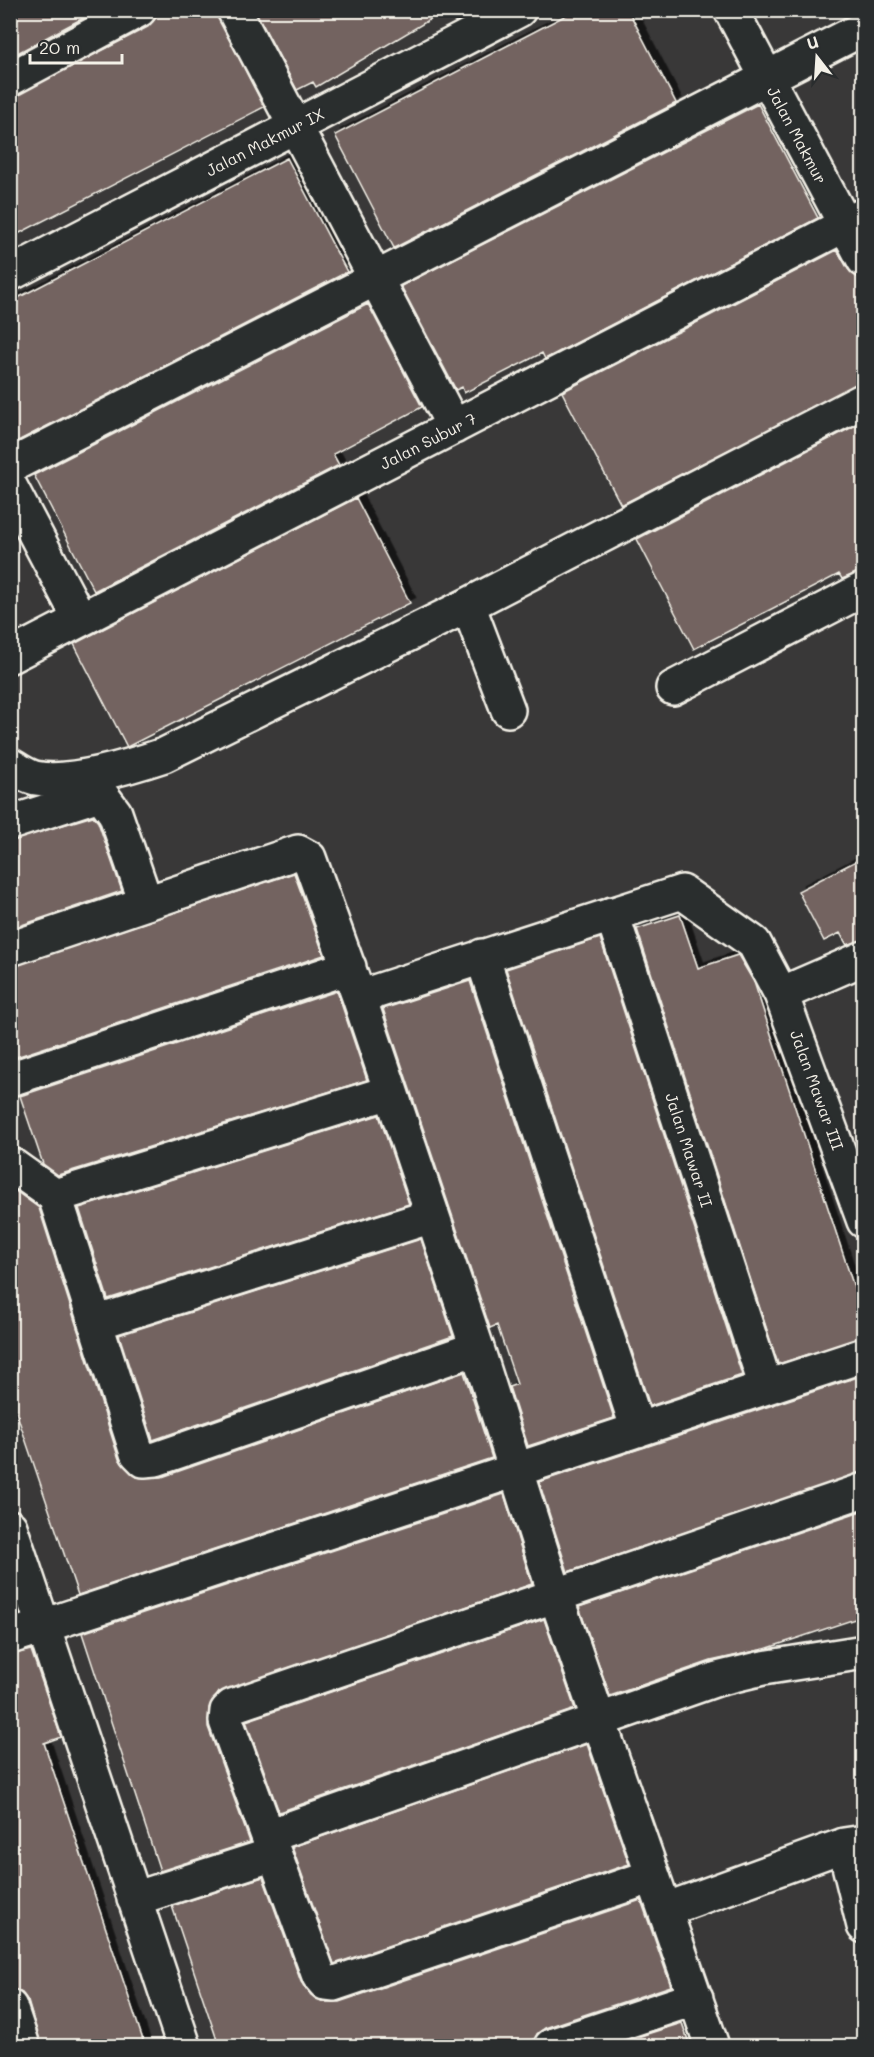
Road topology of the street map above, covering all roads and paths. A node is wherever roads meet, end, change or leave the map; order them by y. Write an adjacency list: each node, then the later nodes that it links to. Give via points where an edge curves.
1 (139, 10): 7 (street)
2 (234, 10): 8 (street)
3 (519, 10): 8 (street, Jalan Makmur IX)
4 (731, 10): 6 (street, Jalan Makmur)
5 (864, 28): 6 (street)
6 (766, 77): 9 (street, Jalan Makmur); 12 (street)
7 (10, 79)
8 (296, 126): 11 (street, Jalan Makmur IX); 12 (street)
9 (854, 220): 10 (street, Jalan Makmur); 14 (street, Jalan Subur 7)
10 (864, 260)
11 (10, 274)
12 (374, 278): 14 (street); 15 (street)
13 (864, 400): 18 (street)
14 (454, 428): 19 (street, Jalan Subur 7)
15 (10, 466)
16 (10, 486): 19 (street)
17 (864, 589): 21 (street)
18 (468, 605): 22 (street); 23 (street, via 164,755 125,768 54,778 36,779)
19 (80, 619): 20 (street, Jalan Subur 7)
20 (10, 656)
21 (673, 688)
22 (508, 710)
23 (10, 765)
24 (10, 823): 25 (street, via 103,796 114,813)
25 (146, 903): 27 (street); 30 (street, via 303,853 310,860)
26 (612, 914): 28 (street); 31 (street, Jalan Mawar III, via 682,892 754,943); 41 (street, Jalan Mawar II)
27 (10, 949)
28 (482, 956): 30 (street); 42 (street)
29 (864, 958): 31 (street)
30 (354, 982): 32 (street); 33 (street)
31 (781, 994): 37 (street, Jalan Mawar III)
32 (10, 1078)
33 (390, 1092): 35 (street); 36 (street)
34 (10, 1164): 35 (street)
35 (55, 1196): 38 (street)
36 (432, 1216): 38 (street); 39 (street)
37 (864, 1221)
38 (95, 1323): 39 (street, via 137,1453 144,1460)
39 (477, 1348): 43 (street)
40 (864, 1355): 41 (street)
41 (766, 1387): 42 (street)
42 (638, 1430): 43 (street)
43 (516, 1472): 46 (street); 47 (street)
44 (864, 1490): 46 (street)
45 (10, 1527): 47 (street)
46 (555, 1594): 50 (street); 52 (street, via 228,1708 226,1721)
47 (43, 1625): 48 (street); 54 (street)
48 (10, 1637)
49 (864, 1652): 50 (street, via 717,1679)
50 (599, 1720): 52 (street); 53 (street)
51 (854, 1844): 55 (street); 56 (street)
52 (271, 1845): 53 (street, via 319,1976 329,1984); 54 (street)
53 (653, 1876): 55 (street)
54 (134, 1899): 60 (street)
55 (665, 1910): 57 (street)
56 (864, 1926)
57 (696, 1998): 61 (street); 62 (street)
58 (10, 2007): 59 (street)
59 (23, 2046)
60 (184, 2046)
61 (551, 2046)
62 (712, 2046)

